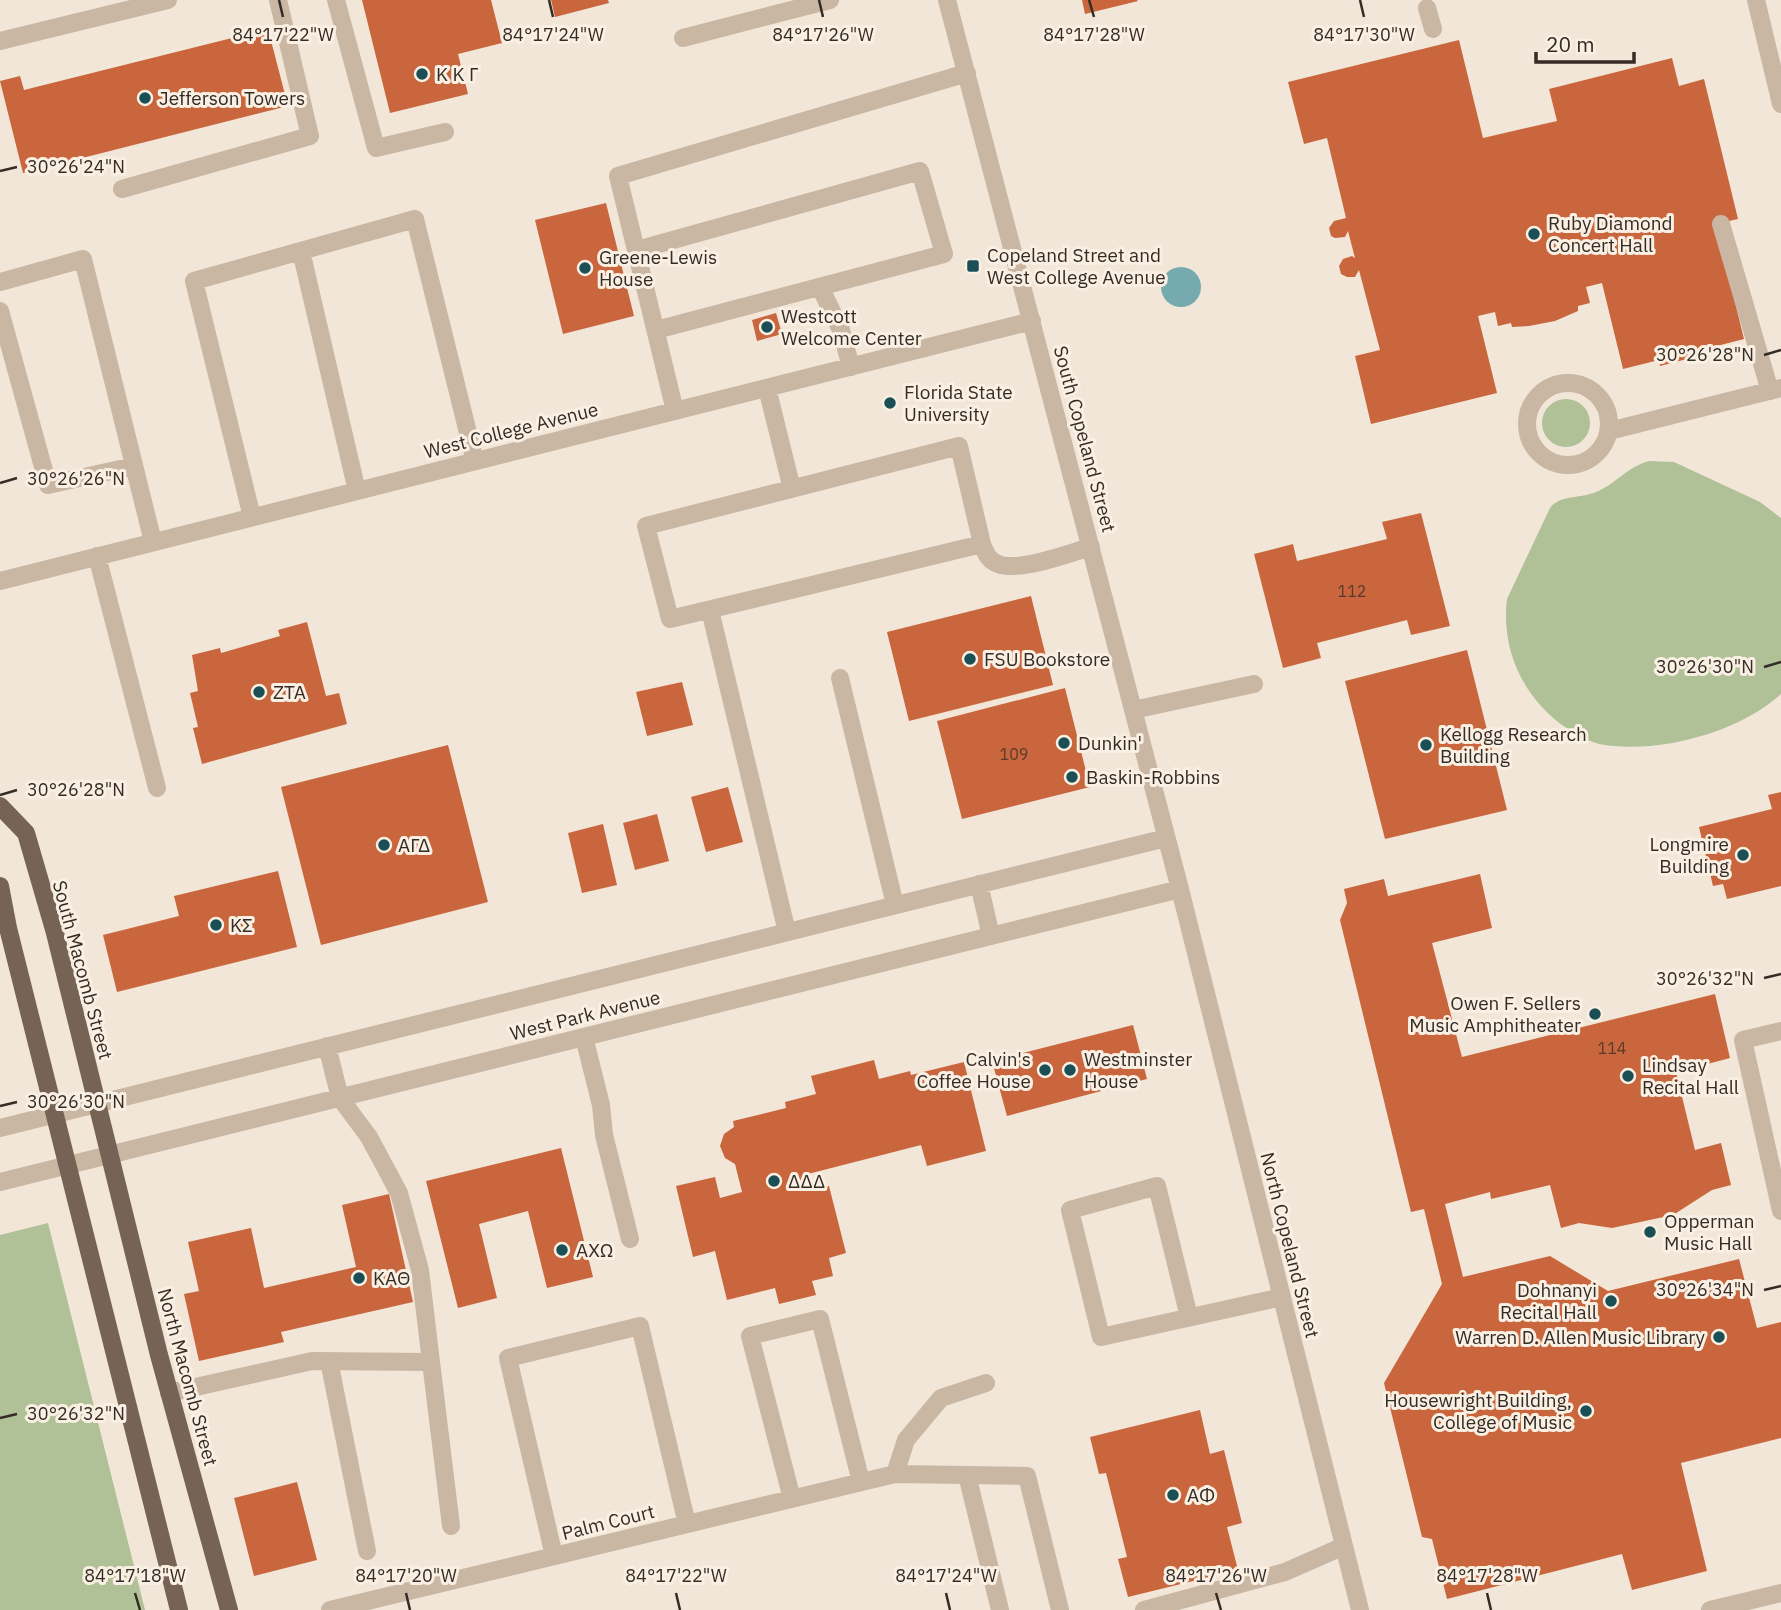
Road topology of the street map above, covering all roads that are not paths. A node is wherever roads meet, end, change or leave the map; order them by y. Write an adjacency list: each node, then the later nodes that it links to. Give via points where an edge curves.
1 (168, 0): 10 (street)
2 (278, 0): 14 (street, via 310,136)
3 (337, 0): 13 (street, via 376,148)
4 (830, 0): 9 (street)
5 (947, 0): 11 (street, South Copeland Street)
6 (1756, 0): 12 (street)
7 (1427, 8): 8 (street)
8 (1433, 29)
9 (683, 38)
10 (0, 41)
11 (967, 74): 16 (street, via 618,176); 21 (street, South Copeland Street)
12 (1781, 104)
13 (445, 132)
14 (122, 189)
15 (1721, 224): 25 (street)
16 (638, 250): 19 (street, via 920,171 944,254); 22 (street)
17 (301, 251): 28 (street, via 415,219); 31 (street); 32 (street, via 194,281)
18 (0, 282): 29 (street, via 83,259)
19 (820, 287): 22 (street); 23 (street, via 841,330)
20 (0, 310): 29 (street, via 48,485)
21 (1032, 321): 23 (street, West College Avenue); 35 (street, South Copeland Street)
22 (656, 330): 26 (street)
23 (851, 367): 24 (street, West College Avenue)
24 (767, 388): 26 (street, West College Avenue); 30 (street)
25 (1776, 389): 27 (street)
26 (675, 411): 28 (street, West College Avenue)
27 (1609, 432): 27 (street, via 1604,404 1583,385 1555,385 1542,391 1527,416 1532,444 1551,462 1565,466 1592,458)
28 (475, 461): 31 (street, West College Avenue)
29 (134, 466): 33 (street)
30 (792, 489): 34 (street, via 959,446); 38 (street, via 646,526 670,619)
31 (357, 491): 32 (street, West College Avenue)
32 (252, 517): 33 (street, West College Avenue)
33 (153, 542): 36 (street, West College Avenue)
34 (982, 544): 35 (street, via 986,555 1003,566); 38 (street)
35 (1091, 547): 41 (street, South Copeland Street)
36 (97, 556): 37 (street, West College Avenue); 42 (street)
37 (0, 581)
38 (710, 610): 49 (street)
39 (840, 678): 48 (street)
40 (1254, 684): 41 (street)
41 (1133, 710): 44 (street, South Copeland Street)
42 (157, 789)
43 (0, 806): 55 (main road, South Macomb Street, via 26,833)
44 (1166, 838): 45 (street, West Park Avenue); 47 (street, South Copeland Street)
45 (979, 884): 48 (street, West Park Avenue); 50 (street)
46 (0, 887): 56 (main road)
47 (1180, 889): 50 (street, West Park Avenue); 63 (street, North Copeland Street)
48 (895, 905): 49 (street, West Park Avenue)
49 (788, 932): 53 (street, West Park Avenue)
50 (992, 936): 52 (street, West Park Avenue)
51 (1781, 1031): 61 (street, via 1743,1040)
52 (584, 1037): 54 (street, West Park Avenue); 62 (street)
53 (327, 1046): 54 (street); 55 (street, West Park Avenue)
54 (340, 1098): 58 (street, West Park Avenue); 66 (street, via 369,1137 399,1193 419,1270)
55 (96, 1103): 56 (street, West Park Avenue); 58 (main road, South Macomb Street)
56 (55, 1114): 57 (street, West Park Avenue); 59 (main road)
57 (0, 1128)
58 (109, 1155): 59 (street, West Park Avenue); 68 (main road, North Macomb Street)
59 (68, 1165): 60 (street, West Park Avenue); 79 (main road)
60 (0, 1182)
61 (1781, 1211)
62 (630, 1239)
63 (1282, 1297): 64 (street); 75 (street, North Copeland Street)
64 (1189, 1317): 64 (street, via 1101,1337 1070,1210 1157,1186)
65 (329, 1361): 66 (street); 68 (street); 76 (street)
66 (431, 1362): 74 (street)
67 (986, 1383): 69 (street, via 941,1398 906,1440)
68 (169, 1393): 80 (main road, North Macomb Street)
69 (895, 1474): 70 (street, Palm Court); 71 (street, Palm Court)
70 (967, 1475): 82 (street); 83 (street, Palm Court, via 1027,1476)
71 (860, 1482): 72 (street, Palm Court); 72 (street, via 820,1319 750,1336)
72 (792, 1499): 73 (street, Palm Court)
73 (687, 1524): 77 (street, Palm Court); 77 (street, via 640,1326 534,1351 508,1358)
74 (451, 1526)
75 (1344, 1546): 84 (street, via 1285,1572); 85 (street, North Copeland Street)
76 (367, 1551)
77 (554, 1556): 81 (street, Palm Court)
78 (1781, 1593): 86 (street)
79 (179, 1610)
80 (229, 1610)
81 (330, 1610)
82 (1000, 1610)
83 (1060, 1610)
84 (1144, 1610)
85 (1360, 1610)
86 (1710, 1610)

